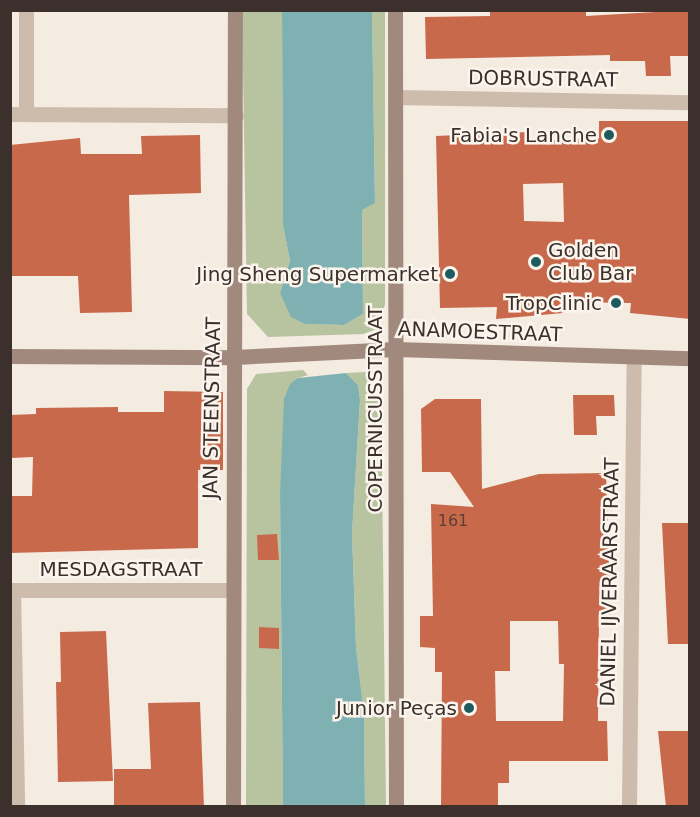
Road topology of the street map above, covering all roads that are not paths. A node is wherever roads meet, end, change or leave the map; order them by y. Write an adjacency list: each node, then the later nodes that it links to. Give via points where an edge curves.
1 (27, 10): 6 (street)
2 (236, 10): 7 (street, JAN STEENSTRAAT)
3 (395, 10): 4 (street, COPERNICUSSTRAAT)
4 (395, 97): 5 (street, DOBRUSTRAAT); 8 (street, COPERNICUSSTRAAT)
5 (690, 102)
6 (18, 114): 7 (street)
7 (236, 115): 10 (street, JAN STEENSTRAAT)
8 (396, 350): 10 (street, ANAMOESTRAAT); 11 (street, ANAMOESTRAAT); 17 (street, COPERNICUSSTRAAT)
9 (10, 356): 10 (street, ANAMOESTRAAT)
10 (234, 357): 14 (street, JAN STEENSTRAAT)
11 (633, 357): 12 (street, ANAMOESTRAAT); 18 (street, DANIEL IJVERAARSTRAAT)
12 (690, 358)
13 (12, 590): 14 (street, MESDAGSTRAAT); 15 (street)
14 (231, 590): 16 (street, JAN STEENSTRAAT)
15 (17, 807)
16 (233, 807)
17 (396, 807)
18 (629, 807)

